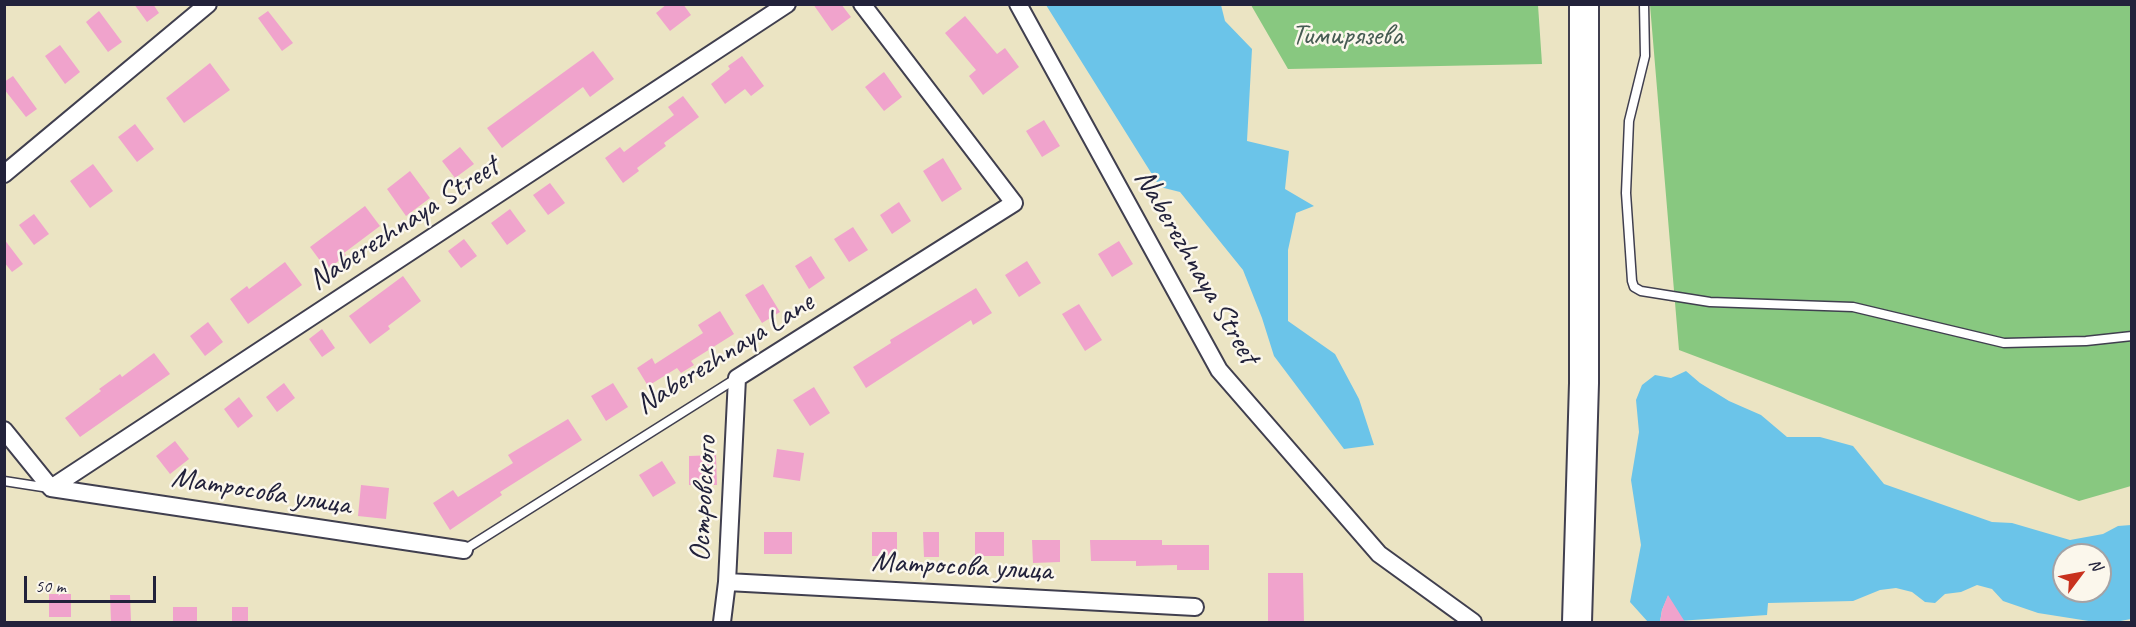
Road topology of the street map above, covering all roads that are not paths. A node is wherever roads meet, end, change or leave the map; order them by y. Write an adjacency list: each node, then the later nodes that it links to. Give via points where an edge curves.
1 (208, 4): 7 (street)
2 (787, 4): 12 (street, Naberezhnaya Street)
3 (862, 4): 9 (street, Naberezhnaya Lane, via 1014,203)
4 (1018, 4): 17 (street, Naberezhnaya Street, via 1219,370 1379,554)
5 (1584, 4): 18 (highway, via 1584,383)
6 (1644, 4): 8 (lane, via 1645,56 1629,121 1626,193 1634,287 1710,302 1853,308 2004,343)
7 (4, 174)
8 (2132, 336)
9 (737, 378): 13 (lane, Naberezhnaya Lane); 14 (street, Островского)
10 (4, 430): 12 (street)
11 (4, 481): 12 (lane)
12 (51, 488): 13 (street, Матросова улица)
13 (464, 550)
14 (727, 582): 15 (street, Матросова улица); 16 (street, Островского)
15 (1195, 607)
16 (722, 622)
17 (1473, 622)
18 (1577, 622)

